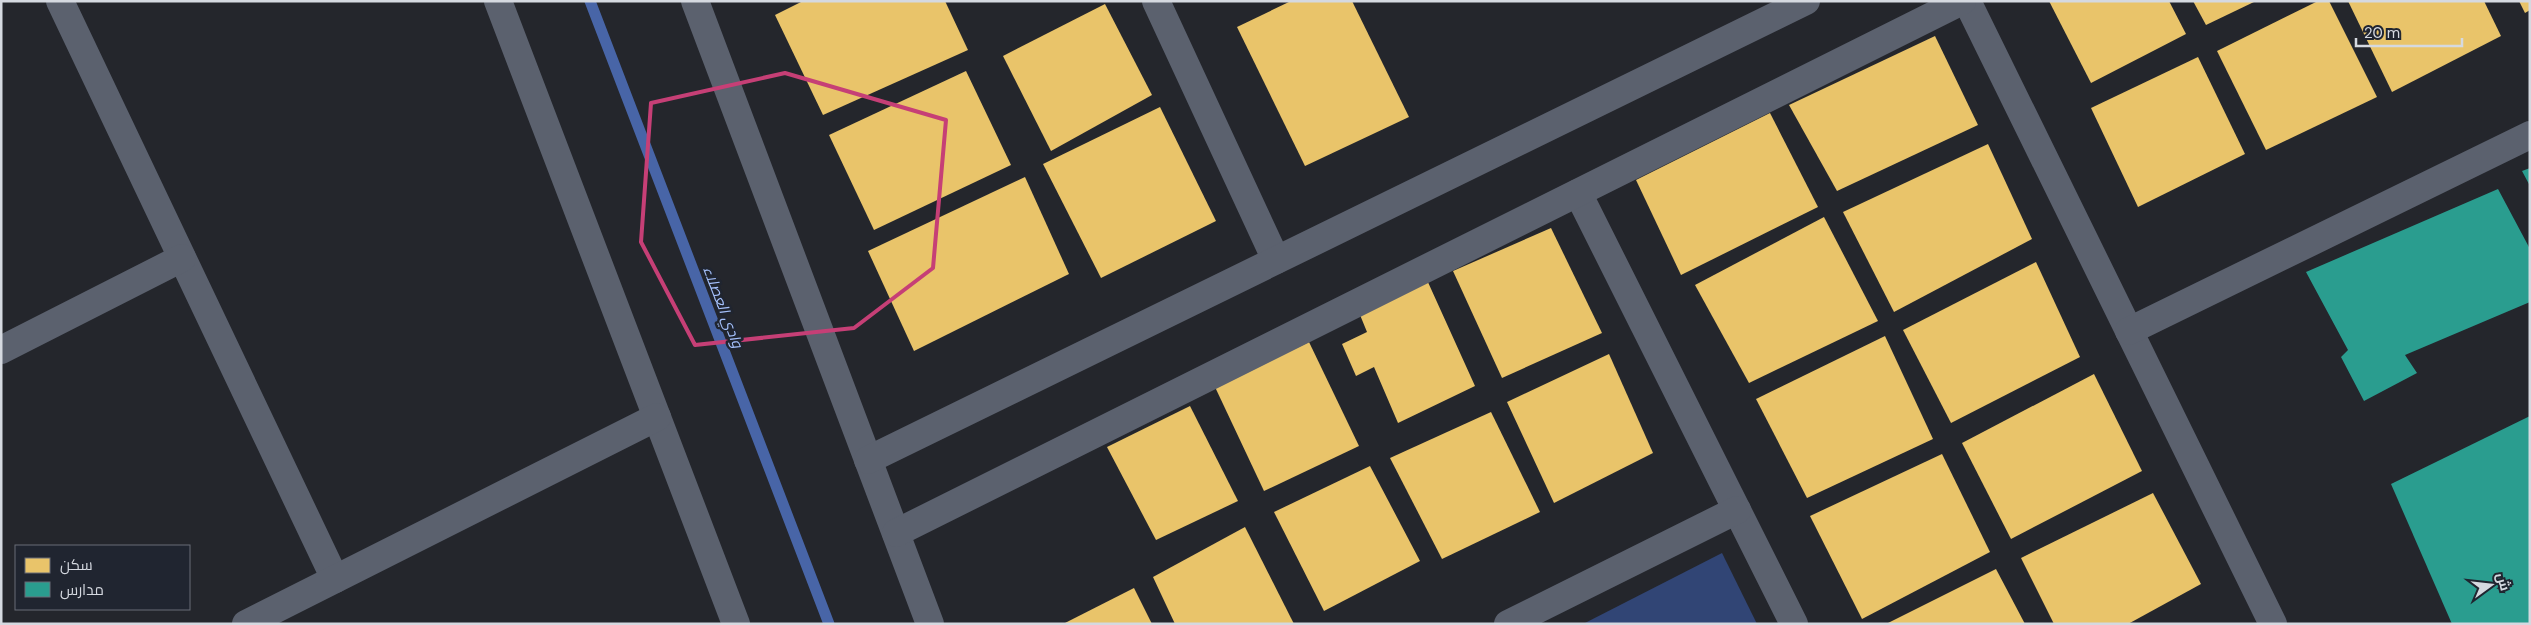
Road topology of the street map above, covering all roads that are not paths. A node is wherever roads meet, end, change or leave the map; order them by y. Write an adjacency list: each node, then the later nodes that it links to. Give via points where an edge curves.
1 (60, 1): 10 (street)
2 (498, 1): 14 (street)
3 (695, 1): 15 (street)
4 (1156, 1): 11 (street)
5 (1806, 1): 11 (street)
6 (1962, 1): 9 (street)
7 (1967, 1): 12 (street)
8 (2530, 135): 12 (street)
9 (1578, 193): 16 (street); 17 (street)
10 (182, 258): 13 (street); 18 (street)
11 (1276, 260): 15 (street)
12 (2129, 332): 24 (street)
13 (1, 350)
14 (657, 417): 18 (street); 20 (street)
15 (868, 460): 17 (street)
16 (1737, 510): 22 (street); 23 (street)
17 (896, 533): 21 (street)
18 (335, 579): 19 (street)
19 (246, 624)
20 (736, 624)
21 (930, 624)
22 (1508, 624)
23 (1794, 624)
24 (2273, 624)

